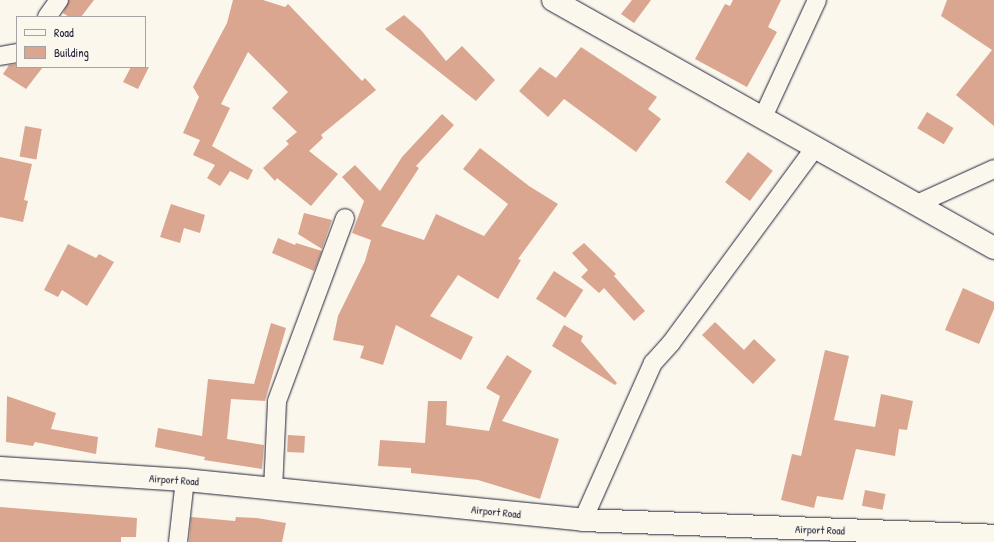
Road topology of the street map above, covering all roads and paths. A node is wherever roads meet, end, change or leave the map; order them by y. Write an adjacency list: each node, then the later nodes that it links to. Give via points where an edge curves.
1 (59, 0): 4 (street)
2 (553, 0): 7 (street)
3 (817, 0): 7 (street)
4 (48, 16)
5 (16, 53): 6 (street)
6 (0, 56)
7 (763, 117): 8 (street)
8 (815, 148): 10 (street); 16 (street, via 671,343 653,363)
9 (994, 169): 10 (street)
10 (917, 204): 12 (street)
11 (345, 218): 15 (street, via 278,401)
12 (994, 248)
13 (0, 468): 14 (street, Airport Road)
14 (185, 480): 15 (street, Airport Road); 18 (street)
15 (273, 490): 16 (street, Airport Road)
16 (583, 520): 17 (street, Airport Road)
17 (994, 536)
18 (178, 542)

